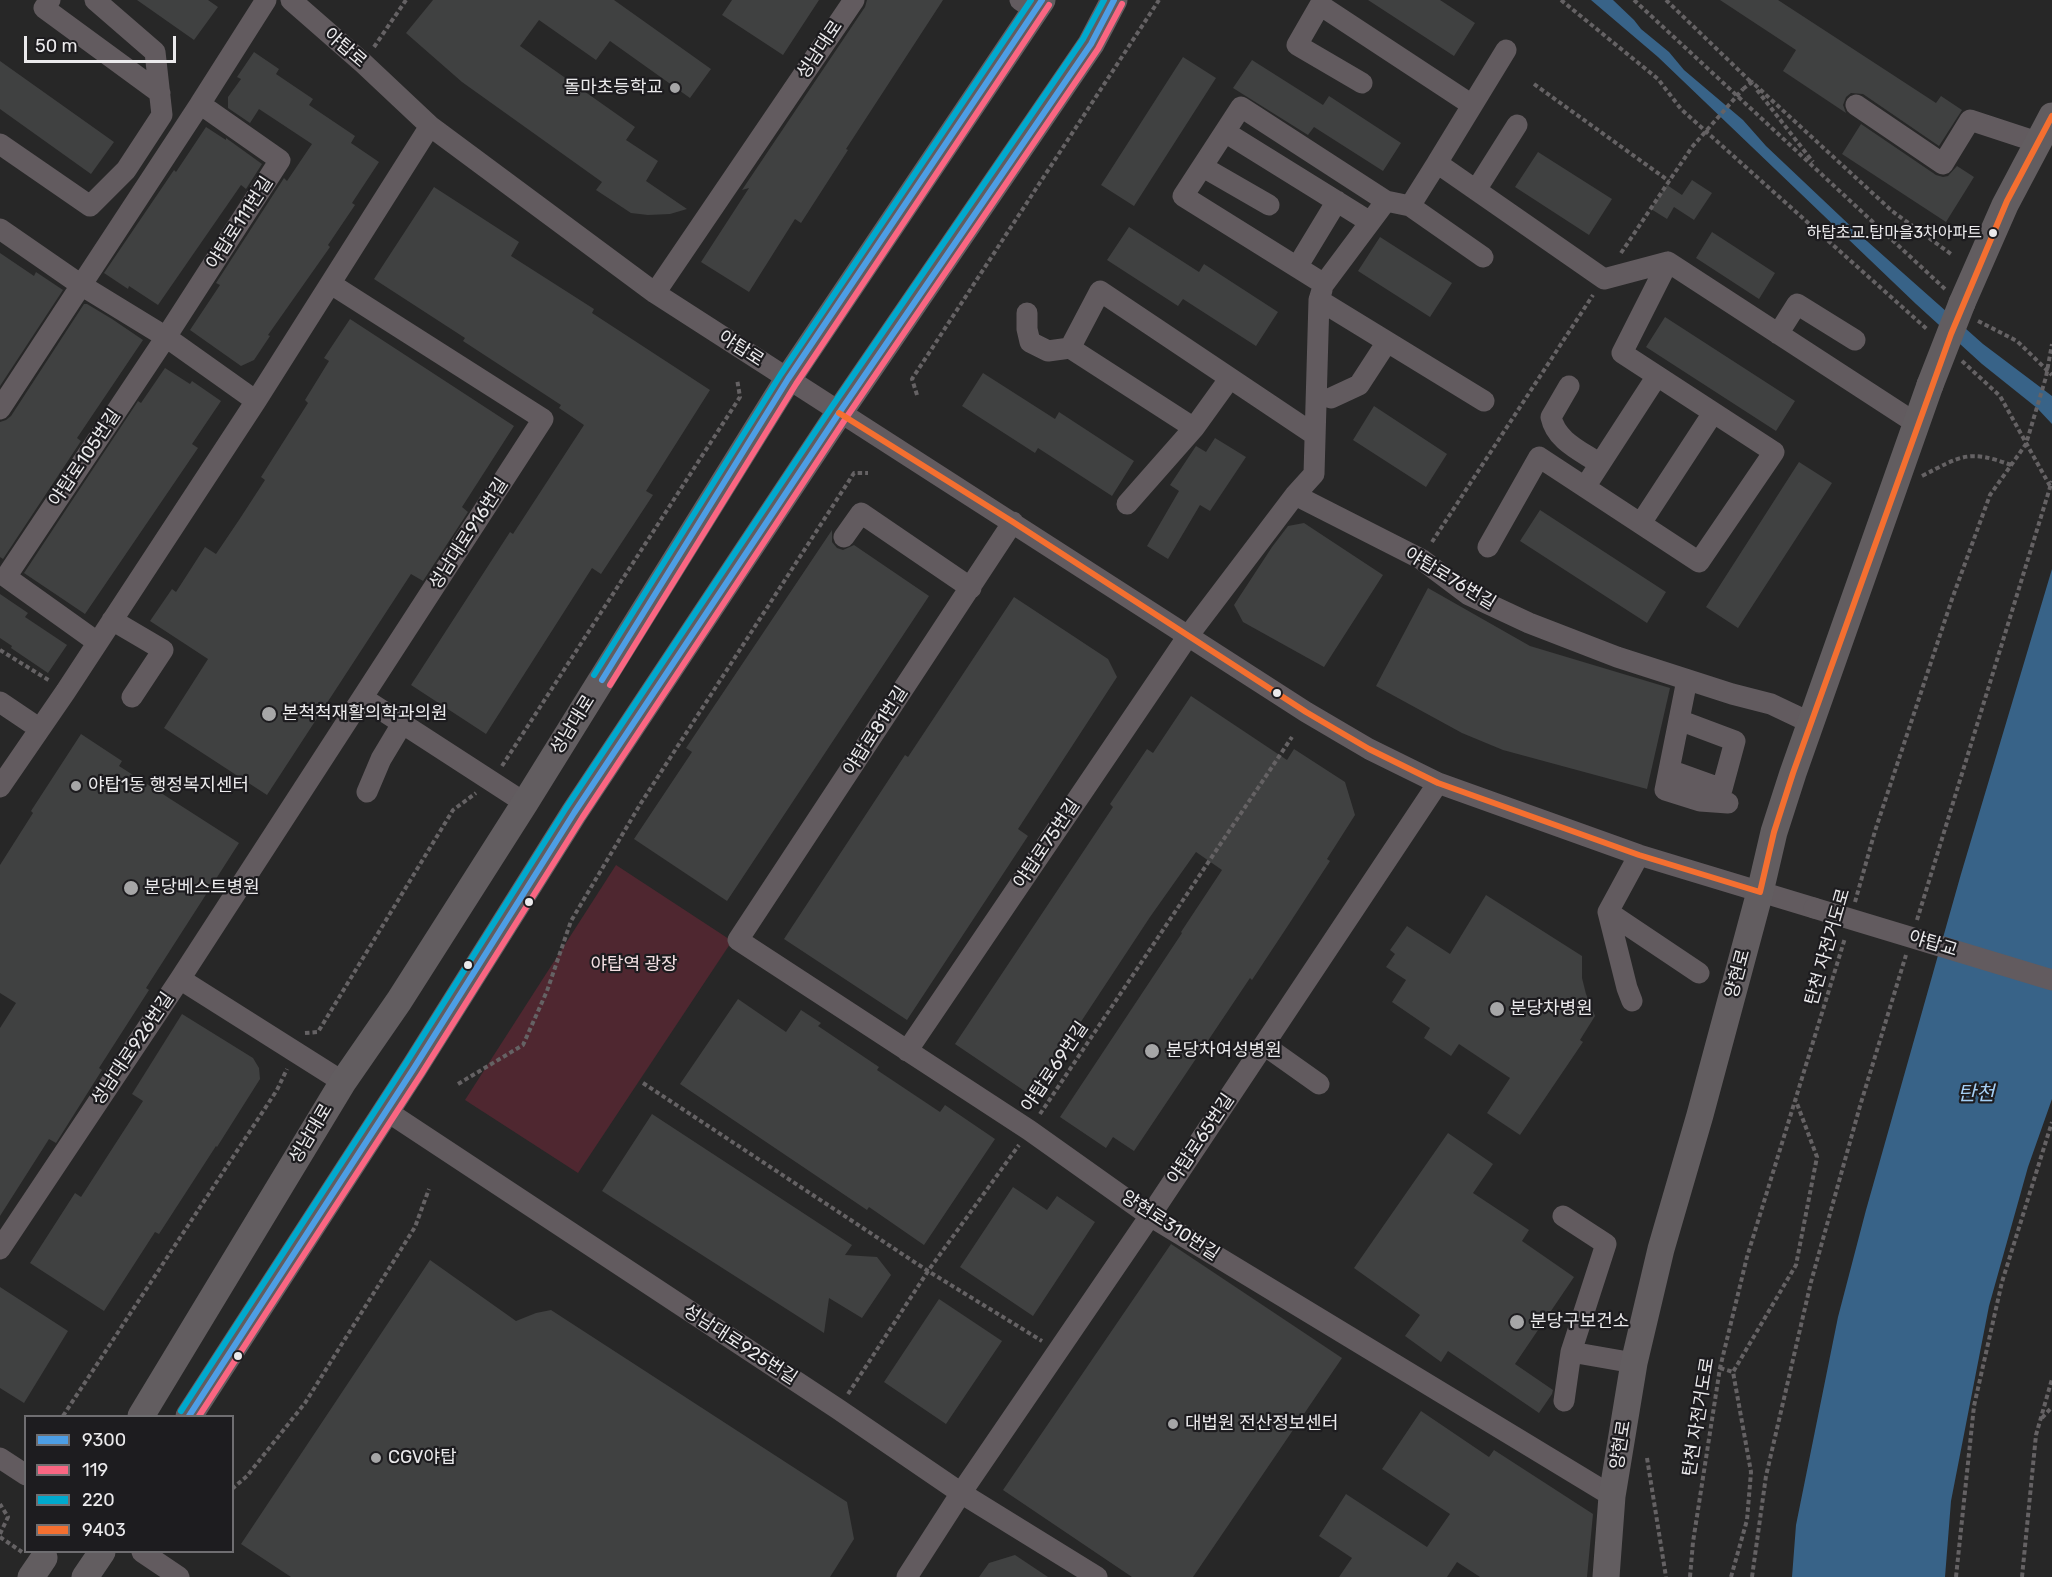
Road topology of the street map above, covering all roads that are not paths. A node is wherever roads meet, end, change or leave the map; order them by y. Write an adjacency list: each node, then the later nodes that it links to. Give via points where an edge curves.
1 (50, 0): 10 (street, via 44,8)
2 (95, 0): 10 (street, via 155,52)
3 (266, 0): 11 (street)
4 (291, 0): 16 (street, 야탑로)
5 (854, 0): 35 (street, 성남대로)
6 (1114, 0): 50 (main road, via 1091,44)
7 (1032, 3): 44 (main road, 성남대로)
8 (1506, 50): 12 (street)
9 (1362, 83): 12 (street, via 1297,45 1320,5)
10 (160, 93): 19 (street, via 162,115 126,170 90,206)
11 (200, 104): 33 (street); 38 (street, 야탑로111번길, via 280,160)
12 (1472, 105): 20 (street)
13 (1856, 105): 18 (street, via 1942,164 1970,120)
14 (2052, 116): 18 (main road)
15 (1517, 125): 22 (street)
16 (430, 126): 32 (street); 35 (street, 야탑로)
17 (1225, 132): 21 (street); 23 (street); 24 (street, via 1240,107)
18 (2037, 142): 52 (main road, 양현로, bridge, via 1959,302)
19 (0, 144)
20 (1437, 163): 22 (street); 26 (street)
21 (1203, 167): 25 (street); 31 (street, via 1183,196)
22 (1476, 190): 30 (street, via 1604,279)
23 (1337, 201): 27 (street); 31 (street)
24 (1386, 201): 26 (street); 27 (street)
25 (1269, 205)
26 (1410, 206): 29 (street)
27 (1370, 222): 34 (street)
28 (1, 231): 33 (street)
29 (1483, 257)
30 (1668, 262): 37 (street); 42 (street, via 1622,353)
31 (1297, 267): 34 (street)
32 (331, 284): 47 (street); 69 (street, 성남대로916번길, via 543,419)
33 (81, 285): 38 (street); 49 (street)
34 (1322, 292): 40 (street); 54 (street)
35 (655, 293): 44 (street, 야탑로)
36 (1027, 313): 41 (street, via 1030,342 1048,351)
37 (1778, 334): 39 (street, via 1797,304); 52 (street)
38 (166, 337): 47 (street); 66 (street, 야탑로105번길, via 6,577)
39 (1855, 340)
40 (1387, 342): 46 (street, via 1359,385); 48 (street)
41 (1070, 348): 43 (street, via 1100,291); 53 (street)
42 (1657, 376): 51 (street); 55 (street)
43 (1230, 378): 53 (street); 54 (street)
44 (788, 379): 50 (street, 야탑로); 79 (main road, 성남대로)
45 (1569, 386): 55 (street, via 1551,417 1553,427 1560,437)
46 (1331, 398)
47 (256, 401): 64 (street)
48 (1484, 401)
49 (0, 409)
50 (839, 413): 59 (street, 야탑로); 94 (main road, via 574,813)
51 (1713, 413): 60 (street); 60 (street, via 1774,452 1699,562)
52 (1917, 424): 72 (main road, 양현로)
53 (1194, 428): 58 (street)
54 (1315, 435): 57 (street, via 1314,474)
55 (1600, 464): 56 (street)
56 (1585, 487): 60 (street); 62 (street, via 1539,457)
57 (1295, 495): 65 (street); 67 (street, 야탑로76번길, via 1421,559 1469,595 1528,623)
58 (1127, 504)
59 (1013, 522): 63 (street, 야탑로81번길); 65 (street, 야탑로)
60 (1641, 523)
61 (844, 537): 63 (street, via 861,513)
62 (1488, 547)
63 (971, 588): 85 (street, 야탑로81번길)
64 (112, 620): 66 (street); 68 (street, via 163,650)
65 (1188, 636): 76 (street, 야탑로, via 1324,723); 91 (street, 야탑로75번길)
66 (97, 642): 74 (street)
67 (1687, 680): 71 (street); 72 (street, 야탑로76번길, via 1771,704)
68 (132, 697)
69 (363, 698): 73 (street); 87 (street)
70 (0, 702): 74 (street)
71 (1679, 720): 75 (street); 75 (street, via 1736,741 1722,789)
72 (1811, 723): 82 (main road, 양현로, via 1774,832)
73 (402, 724): 78 (street); 79 (street)
74 (40, 729): 77 (street)
75 (1669, 770): 80 (street, via 1665,790 1700,801)
76 (1438, 783): 81 (street, 야탑로); 90 (street, 야탑로65번길)
77 (0, 787)
78 (367, 792)
79 (525, 803): 92 (main road, 성남대로)
80 (1728, 803)
81 (1639, 855): 82 (street, 야탑로); 84 (street)
82 (1760, 892): 83 (street, 야탑로); 99 (main road, 양현로, via 1661,1249)
83 (1814, 908): 88 (street, 야탑교, bridge)
84 (1608, 912): 86 (street); 89 (street)
85 (738, 940): 91 (street, 양현로310번길)
86 (1699, 973)
87 (180, 979): 92 (street, 성남대로926번길); 97 (street, 성남대로926번길)
88 (2052, 980)
89 (1632, 1001)
90 (1264, 1045): 93 (street); 95 (street, 야탑로65번길)
91 (907, 1051): 95 (street, 양현로310번길, via 1029,1130)
92 (343, 1082): 101 (main road, 성남대로)
93 (1319, 1084)
94 (385, 1110): 102 (main road); 105 (street, 성남대로925번길)
95 (1150, 1216): 105 (street, 야탑로65번길); 106 (street, 양현로310번길)
96 (1563, 1216): 98 (street, via 1606,1244)
97 (0, 1249)
98 (1570, 1352): 99 (street); 100 (street)
99 (1634, 1363): 106 (main road, 양현로)
100 (1564, 1401)
101 (142, 1415)
102 (190, 1415)
103 (0, 1458): 104 (street)
104 (24, 1474)
105 (961, 1492): 111 (street, 야탑로65번길); 112 (street, 성남대로925번길)
106 (1612, 1496): 113 (main road, 양현로)
107 (101, 1553): 109 (main road)
108 (145, 1553): 110 (street)
109 (85, 1577)
110 (179, 1577)
111 (907, 1577)
112 (1097, 1577)
113 (1606, 1577)

